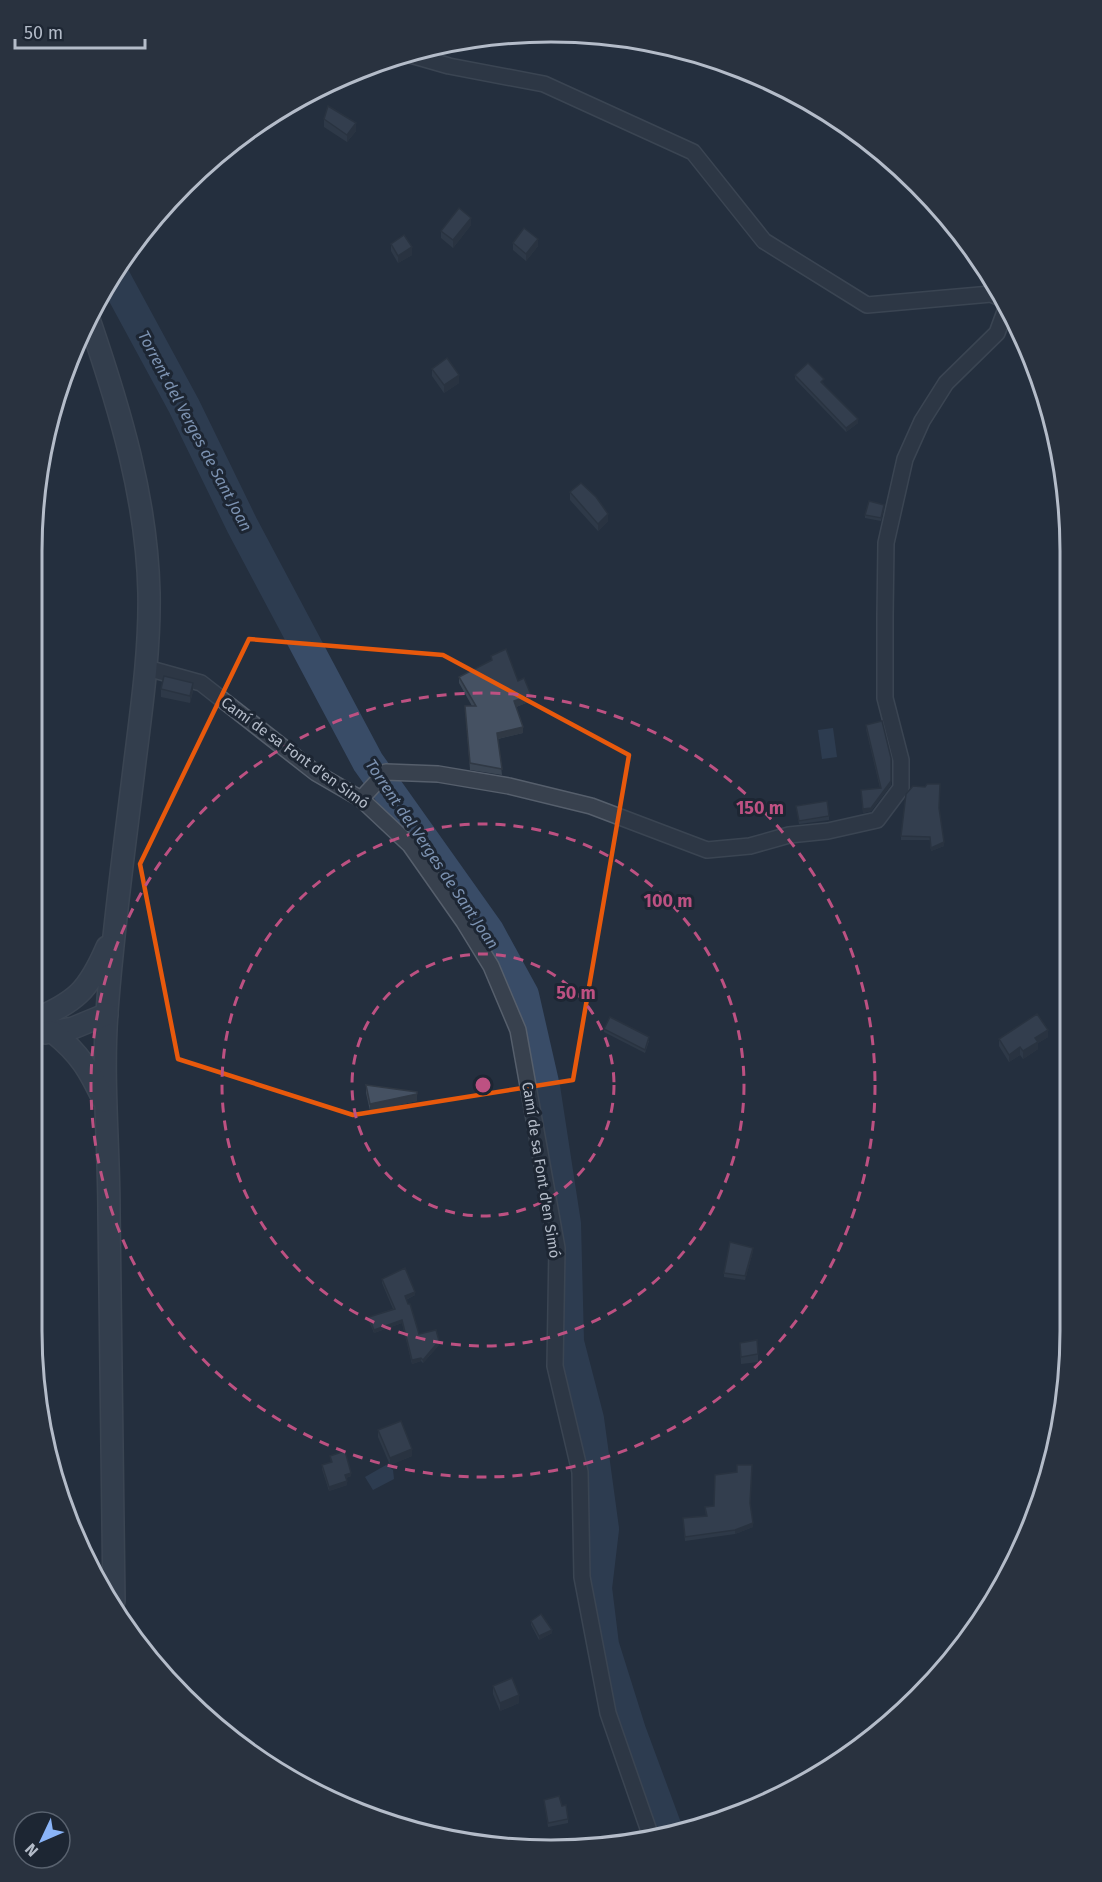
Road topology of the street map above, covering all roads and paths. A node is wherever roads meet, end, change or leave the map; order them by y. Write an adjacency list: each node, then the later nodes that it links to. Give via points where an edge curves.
1 (422, 58): 2 (street, via 544,84 693,152 764,241 867,305)
2 (991, 294)
3 (1003, 317): 6 (street, via 997,333 946,383 905,459 886,543 885,616 885,698 901,760 901,788 877,820 750,846 707,850 591,806 438,774 386,772)
4 (92, 330): 5 (main road, via 117,405 138,490 149,594)
5 (147, 668): 6 (street, Camí de sa Font d'en Simó, via 201,683 316,773); 7 (main road)
6 (361, 799): 15 (street, Camí de sa Font d'en Simó, via 410,845 464,922 491,966 518,1030 557,1248 555,1366 580,1472 582,1577 608,1713)
7 (116, 927): 8 (main road, via 97,971 76,998); 9 (main road)
8 (60, 1008): 9 (main road, via 84,1008); 10 (main road)
9 (107, 1014): 11 (main road); 13 (main road)
10 (42, 1016)
11 (54, 1033): 12 (main road); 13 (main road, via 87,1066)
12 (42, 1034)
13 (105, 1104): 14 (main road)
14 (114, 1592)
15 (649, 1830)

